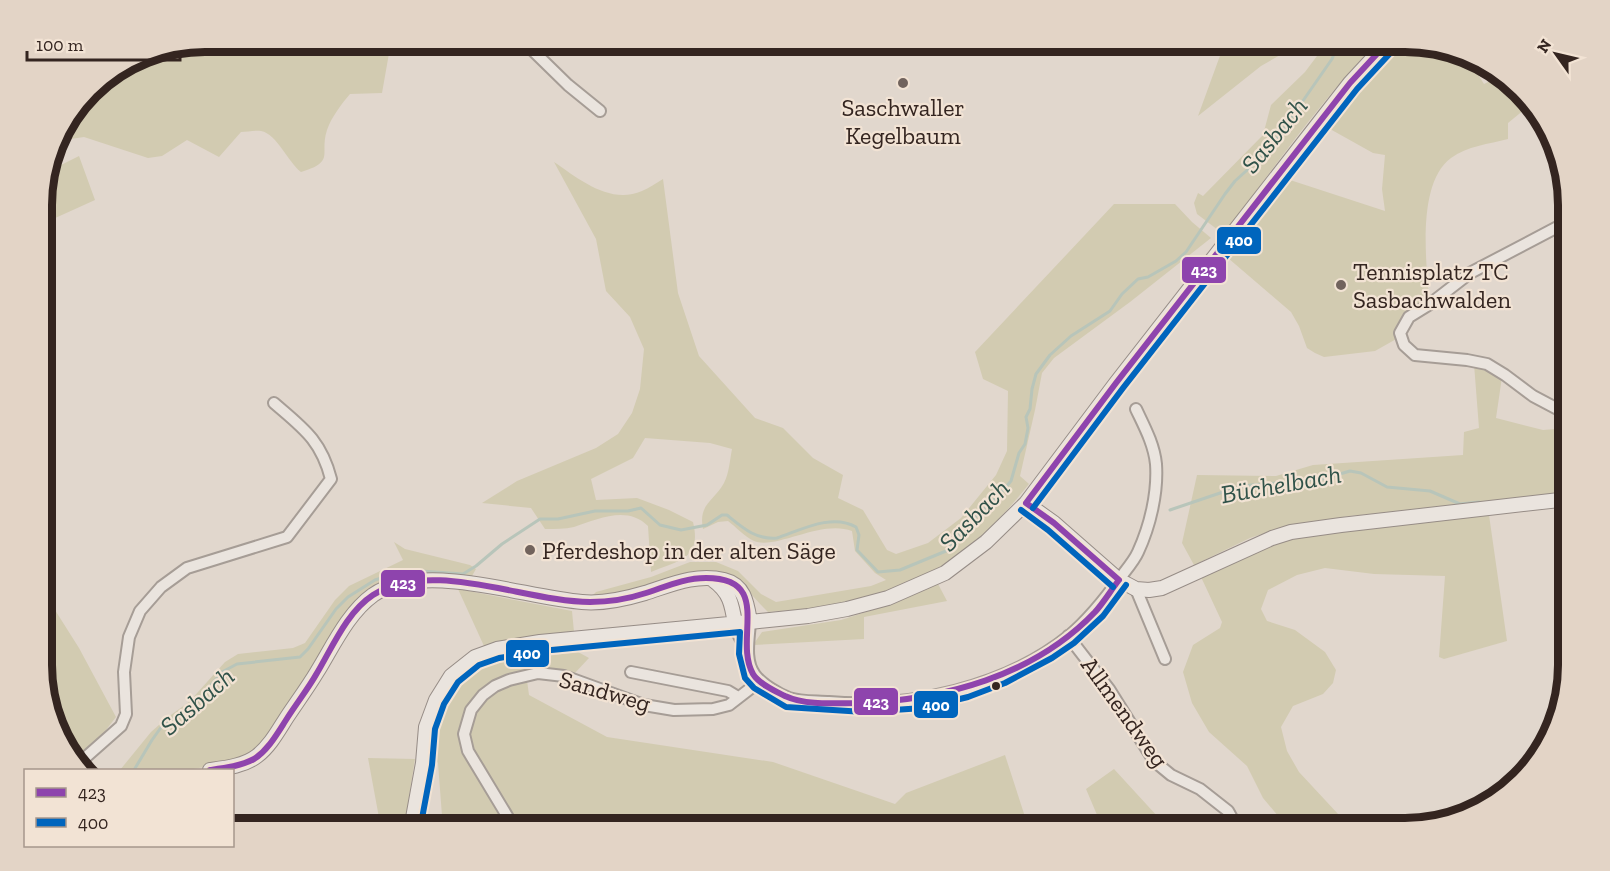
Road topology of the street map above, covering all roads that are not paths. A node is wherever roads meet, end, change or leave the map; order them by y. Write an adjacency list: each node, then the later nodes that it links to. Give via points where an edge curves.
1 (534, 52): 3 (street)
2 (1379, 52): 9 (main road, via 1350,83)
3 (600, 111)
4 (1558, 227): 7 (street, via 1470,273 1409,317 1400,333 1404,345 1415,355 1486,364)
5 (274, 403): 21 (street, via 313,437 331,479 287,537 187,568 161,587 140,611 129,637 124,672 126,714 121,726)
6 (1136, 409): 11 (street, via 1156,463 1155,492 1137,553)
7 (1558, 409)
8 (1558, 500): 12 (main road, via 1291,532 1162,588)
9 (1026, 503): 11 (main road); 13 (main road, via 986,542 945,573 888,598 808,616)
10 (711, 578): 13 (main road, via 734,584 742,591); 14 (main road, via 728,593); 22 (main road, via 678,582 614,601 584,602 460,583 409,582 390,586 358,610 342,631 272,741 256,757)
11 (1119, 580): 12 (main road); 15 (street, via 1097,609)
12 (1136, 589): 17 (street)
13 (750, 622): 14 (main road); 16 (street)
14 (735, 624): 16 (street); 23 (main road, via 540,642 475,657 451,676 436,700 426,727)
15 (1068, 636): 19 (street, via 1002,675 922,699 864,703 789,699); 25 (street, Allmendweg, via 1109,689 1154,761 1171,775 1200,789)
16 (748, 653): 19 (street, via 753,674)
17 (1165, 659)
18 (631, 672): 20 (street, Sandweg, via 728,691)
19 (760, 681): 20 (street, Sandweg)
20 (738, 697): 24 (street, Sandweg, via 729,705 713,709 675,710 644,705 564,676 538,673 495,686 471,710 464,734 468,752)
21 (85, 758)
22 (221, 769)
23 (413, 818)
24 (508, 818)
25 (1232, 818)

